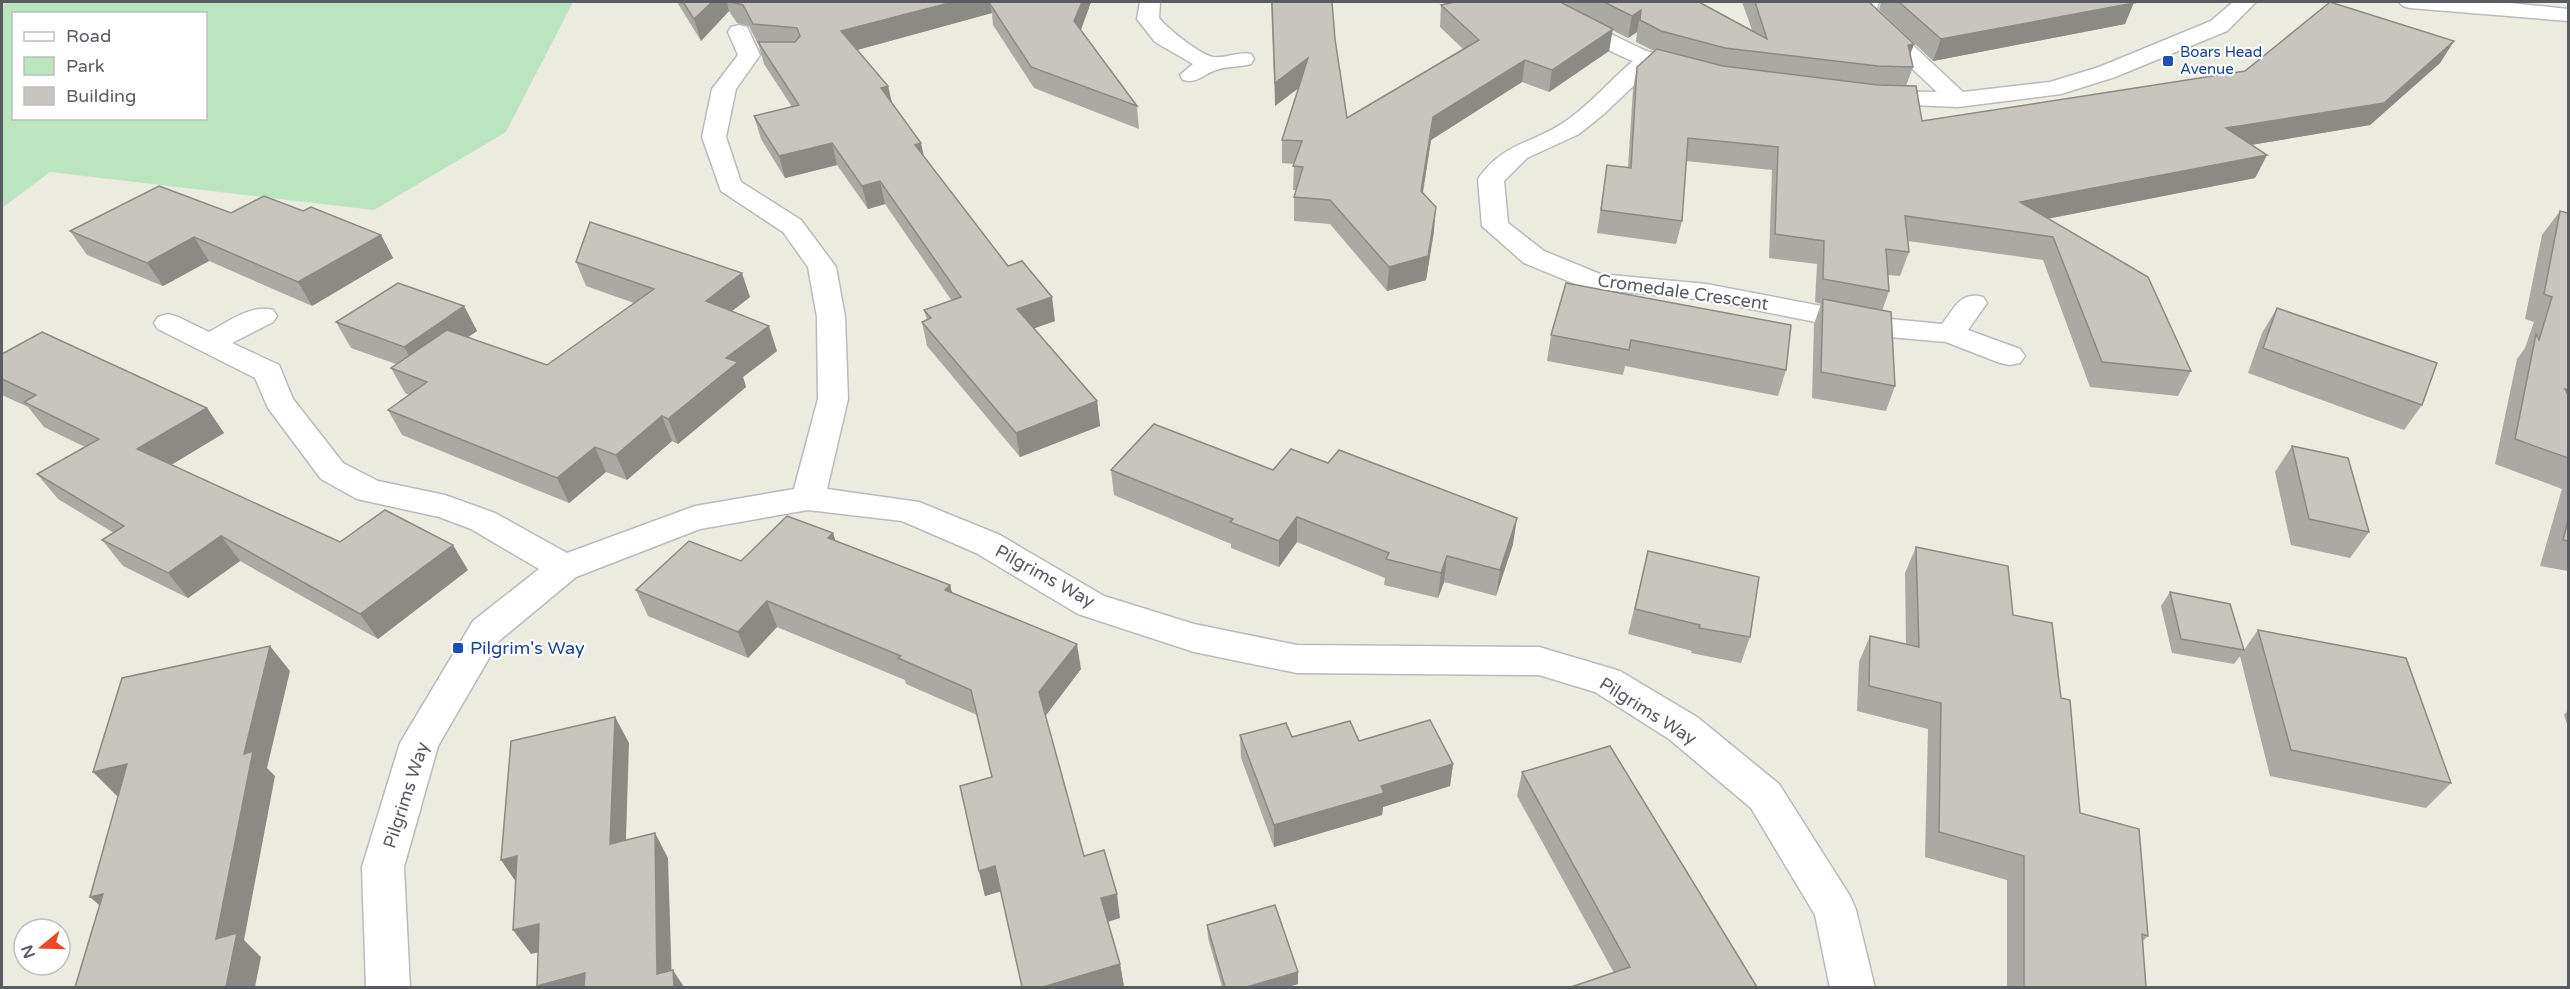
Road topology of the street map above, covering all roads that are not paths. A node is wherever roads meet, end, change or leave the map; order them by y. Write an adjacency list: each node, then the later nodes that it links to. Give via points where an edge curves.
1 (1150, 2): 10 (street, via 1148,20 1163,37)
2 (1549, 2): 9 (street, via 1570,19)
3 (1869, 2): 14 (street, via 1865,12)
4 (2245, 2): 14 (street, via 2219,26 2107,72 2053,89)
5 (2410, 2): 6 (street)
6 (2568, 15)
7 (753, 48): 21 (street, via 724,89 714,137 730,186 792,226 822,267 831,317 833,399)
8 (1243, 59): 10 (street)
9 (1648, 60): 11 (street); 18 (street, Cromedale Crescent, via 1570,129 1518,153 1491,179 1495,226 1534,257 1595,282 1706,292 1890,328)
10 (1209, 64): 12 (street)
11 (1688, 71)
12 (1188, 77)
13 (1849, 96): 14 (street)
14 (1958, 100)
15 (1973, 303): 18 (street)
16 (263, 316): 19 (street)
17 (168, 323): 19 (street)
18 (1950, 334): 20 (street, Cromedale Crescent)
19 (209, 343): 22 (street, via 268,372 279,401 332,471 369,491 445,507 483,521)
20 (2010, 356)
21 (808, 498): 22 (street, Pilgrims Way, via 695,518); 24 (street, Pilgrims Way, via 907,510 988,544 1091,604 1194,638 1298,659 1539,661 1607,681 1683,728 1765,796 1834,910)
22 (564, 568): 23 (street, Pilgrims Way, via 486,631 419,743 383,867)
23 (388, 987)
24 (1853, 987)

